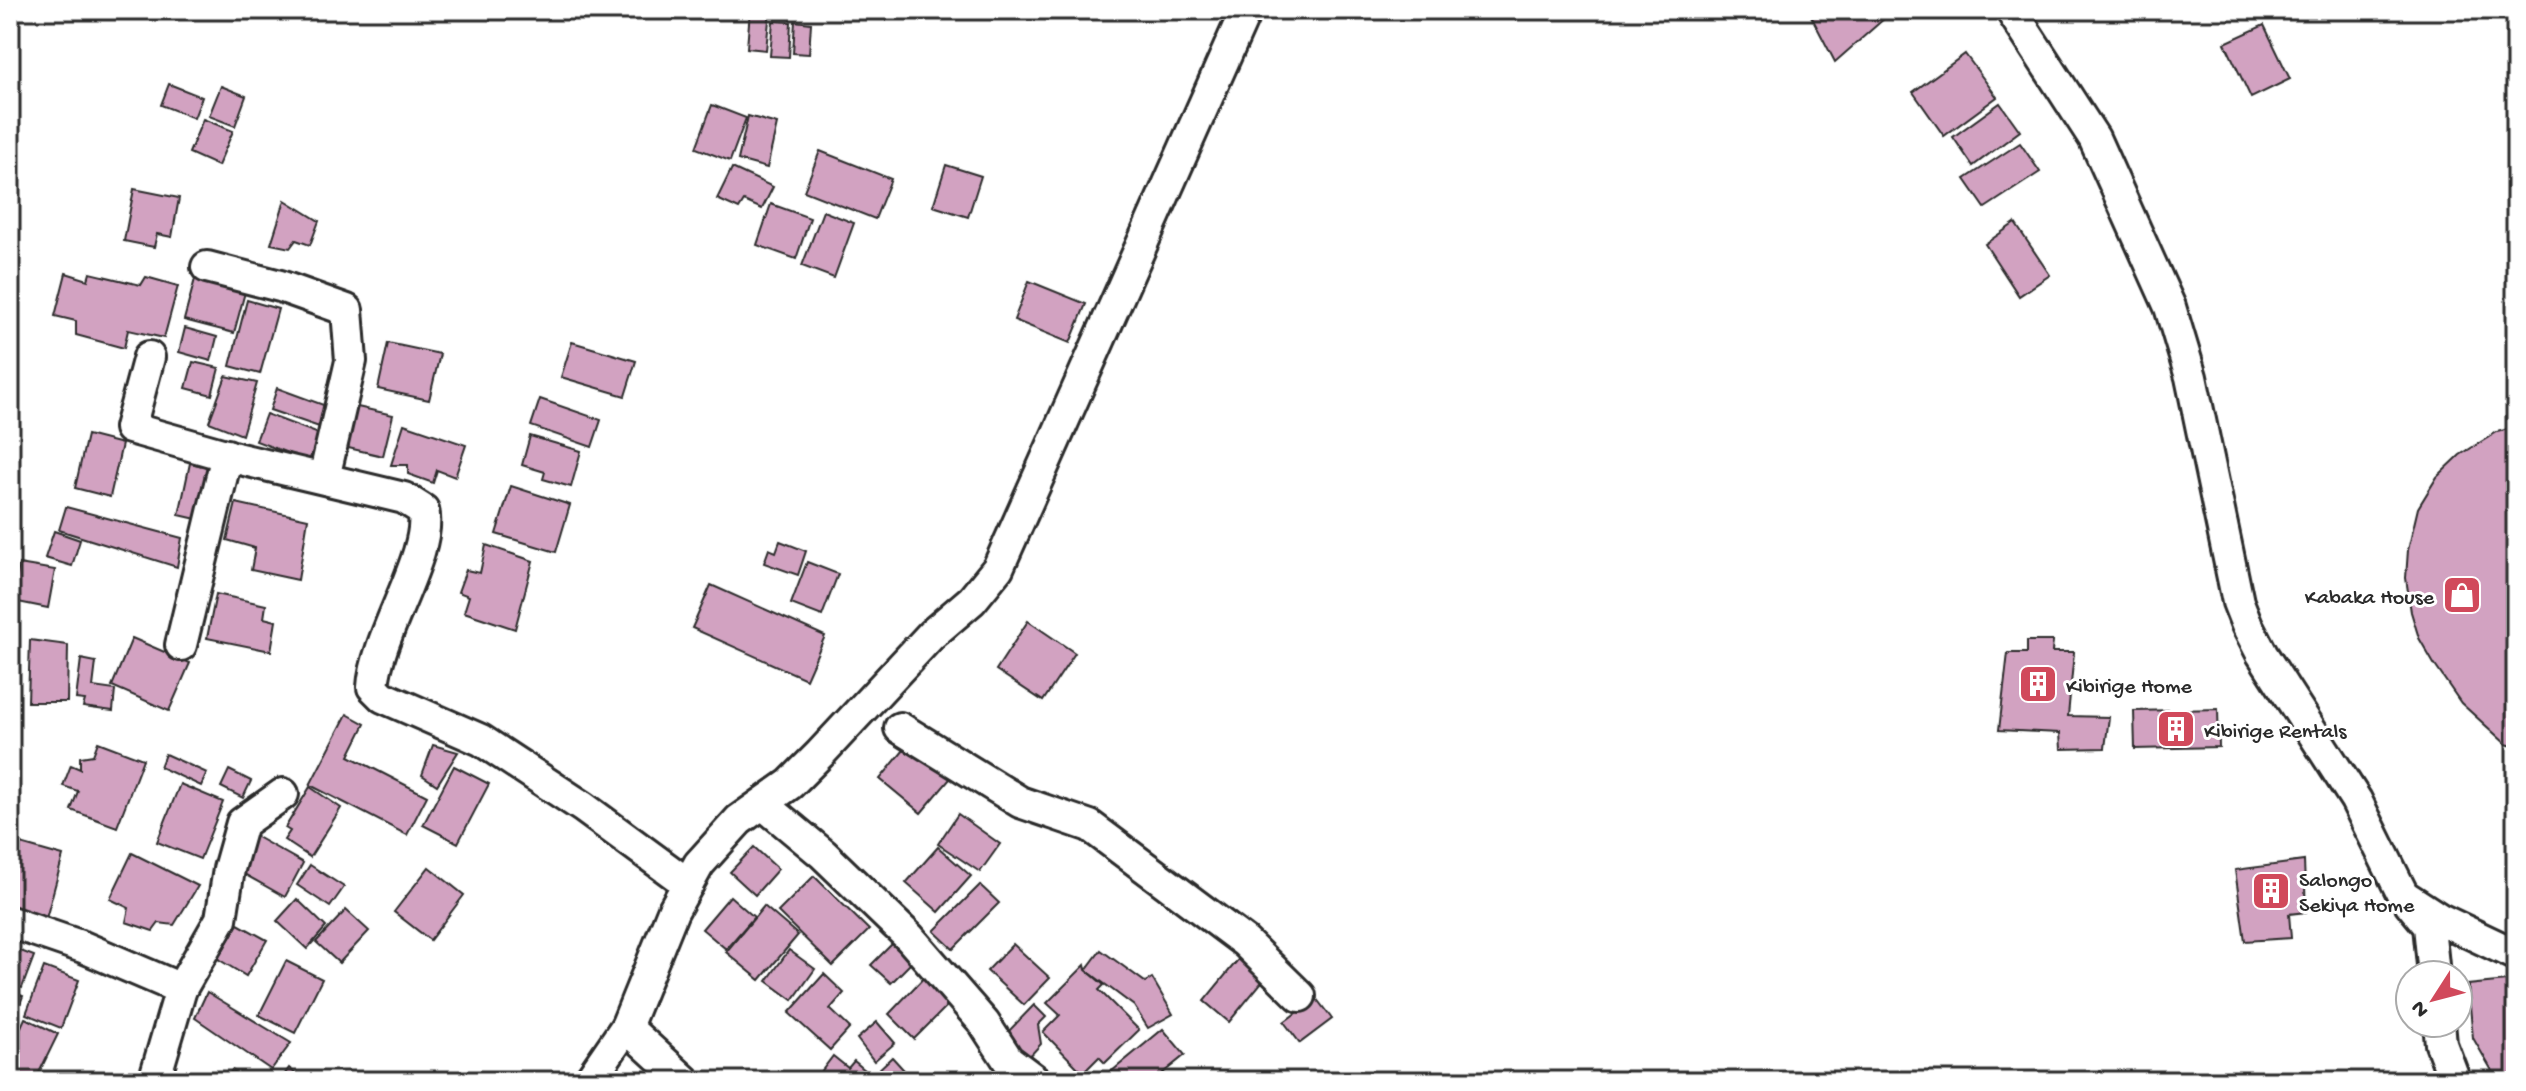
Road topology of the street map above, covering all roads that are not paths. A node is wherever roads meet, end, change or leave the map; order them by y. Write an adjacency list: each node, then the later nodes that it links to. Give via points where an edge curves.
1 (1246, 10): 10 (street, via 998,568 820,754)
2 (2011, 10): 12 (street, via 2094,138 2170,307 2247,625 2356,800)
3 (207, 267): 6 (street, via 347,310 351,361)
4 (149, 357): 5 (street, via 130,428)
5 (227, 455): 6 (street); 7 (street)
6 (324, 478): 11 (street, via 404,498 423,510 427,523 380,650 373,687 377,692 481,740)
7 (181, 645)
8 (900, 728): 17 (street, via 1020,802 1090,826 1245,942)
9 (283, 794): 16 (street, via 242,823 221,919)
10 (763, 804): 11 (street, via 722,837); 23 (street, via 910,938 984,1023 1008,1060)
11 (688, 884): 18 (street)
12 (2403, 895): 14 (street, via 2462,931); 15 (street, via 2429,926)
13 (10, 922): 16 (street)
14 (2516, 955)
15 (2432, 959)
16 (181, 989): 20 (street)
17 (1300, 996)
18 (626, 1027): 21 (street); 22 (street)
19 (2441, 1039): 24 (street)
20 (154, 1081)
21 (589, 1081)
22 (685, 1081)
23 (1036, 1081)
24 (2455, 1081)

